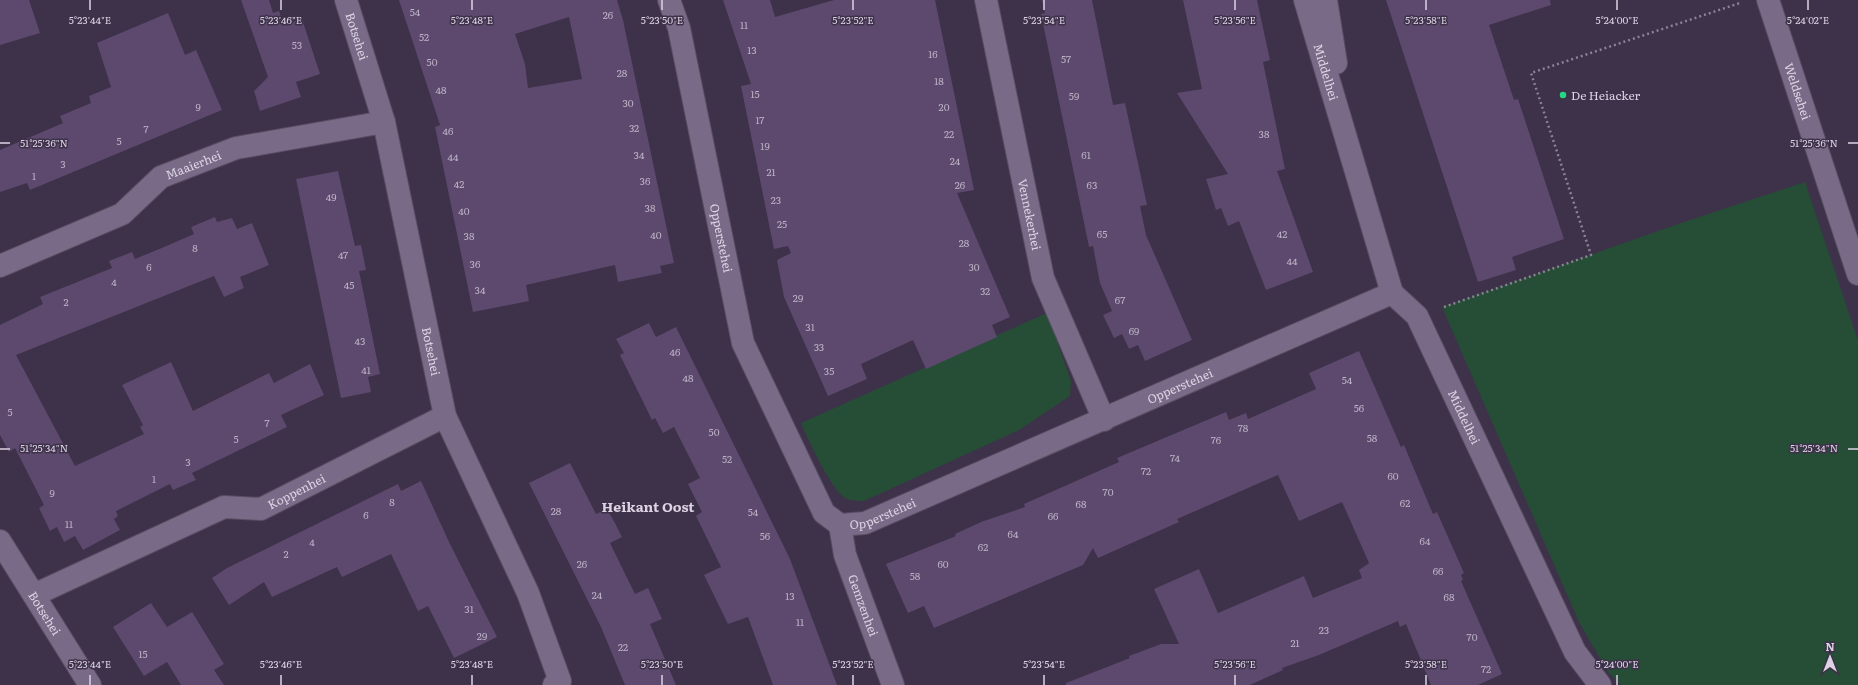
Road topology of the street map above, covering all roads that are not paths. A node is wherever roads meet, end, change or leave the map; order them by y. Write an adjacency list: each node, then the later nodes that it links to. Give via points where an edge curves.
1 (346, 0): 7 (street, Botsehei)
2 (669, 0): 14 (street, Opperstehei, via 678,28 744,343 824,513)
3 (986, 0): 13 (street, Vennekerhei, via 1043,278)
4 (1305, 0): 8 (street, Middelhei)
5 (1326, 0): 8 (street, Middelhei)
6 (1768, 0): 10 (street, Weldsehei)
7 (384, 122): 9 (street, Maaierhei, via 236,148 161,177 122,214); 12 (street, Botsehei)
8 (1349, 144): 11 (street, Middelhei)
9 (0, 266)
10 (1858, 274)
11 (1392, 293): 13 (street, Opperstehei); 20 (street, Middelhei, via 1417,316 1575,652)
12 (445, 416): 16 (street, Koppenhei, via 261,509 224,507); 17 (street, Botsehei, via 528,593)
13 (1104, 420): 14 (street, Opperstehei, via 866,524)
14 (840, 525): 19 (street, Gemzenhei, via 845,555)
15 (0, 541): 16 (street, Botsehei)
16 (34, 595): 18 (street, Botsehei)
17 (559, 684)
18 (90, 685)
19 (893, 685)
20 (1600, 685)

